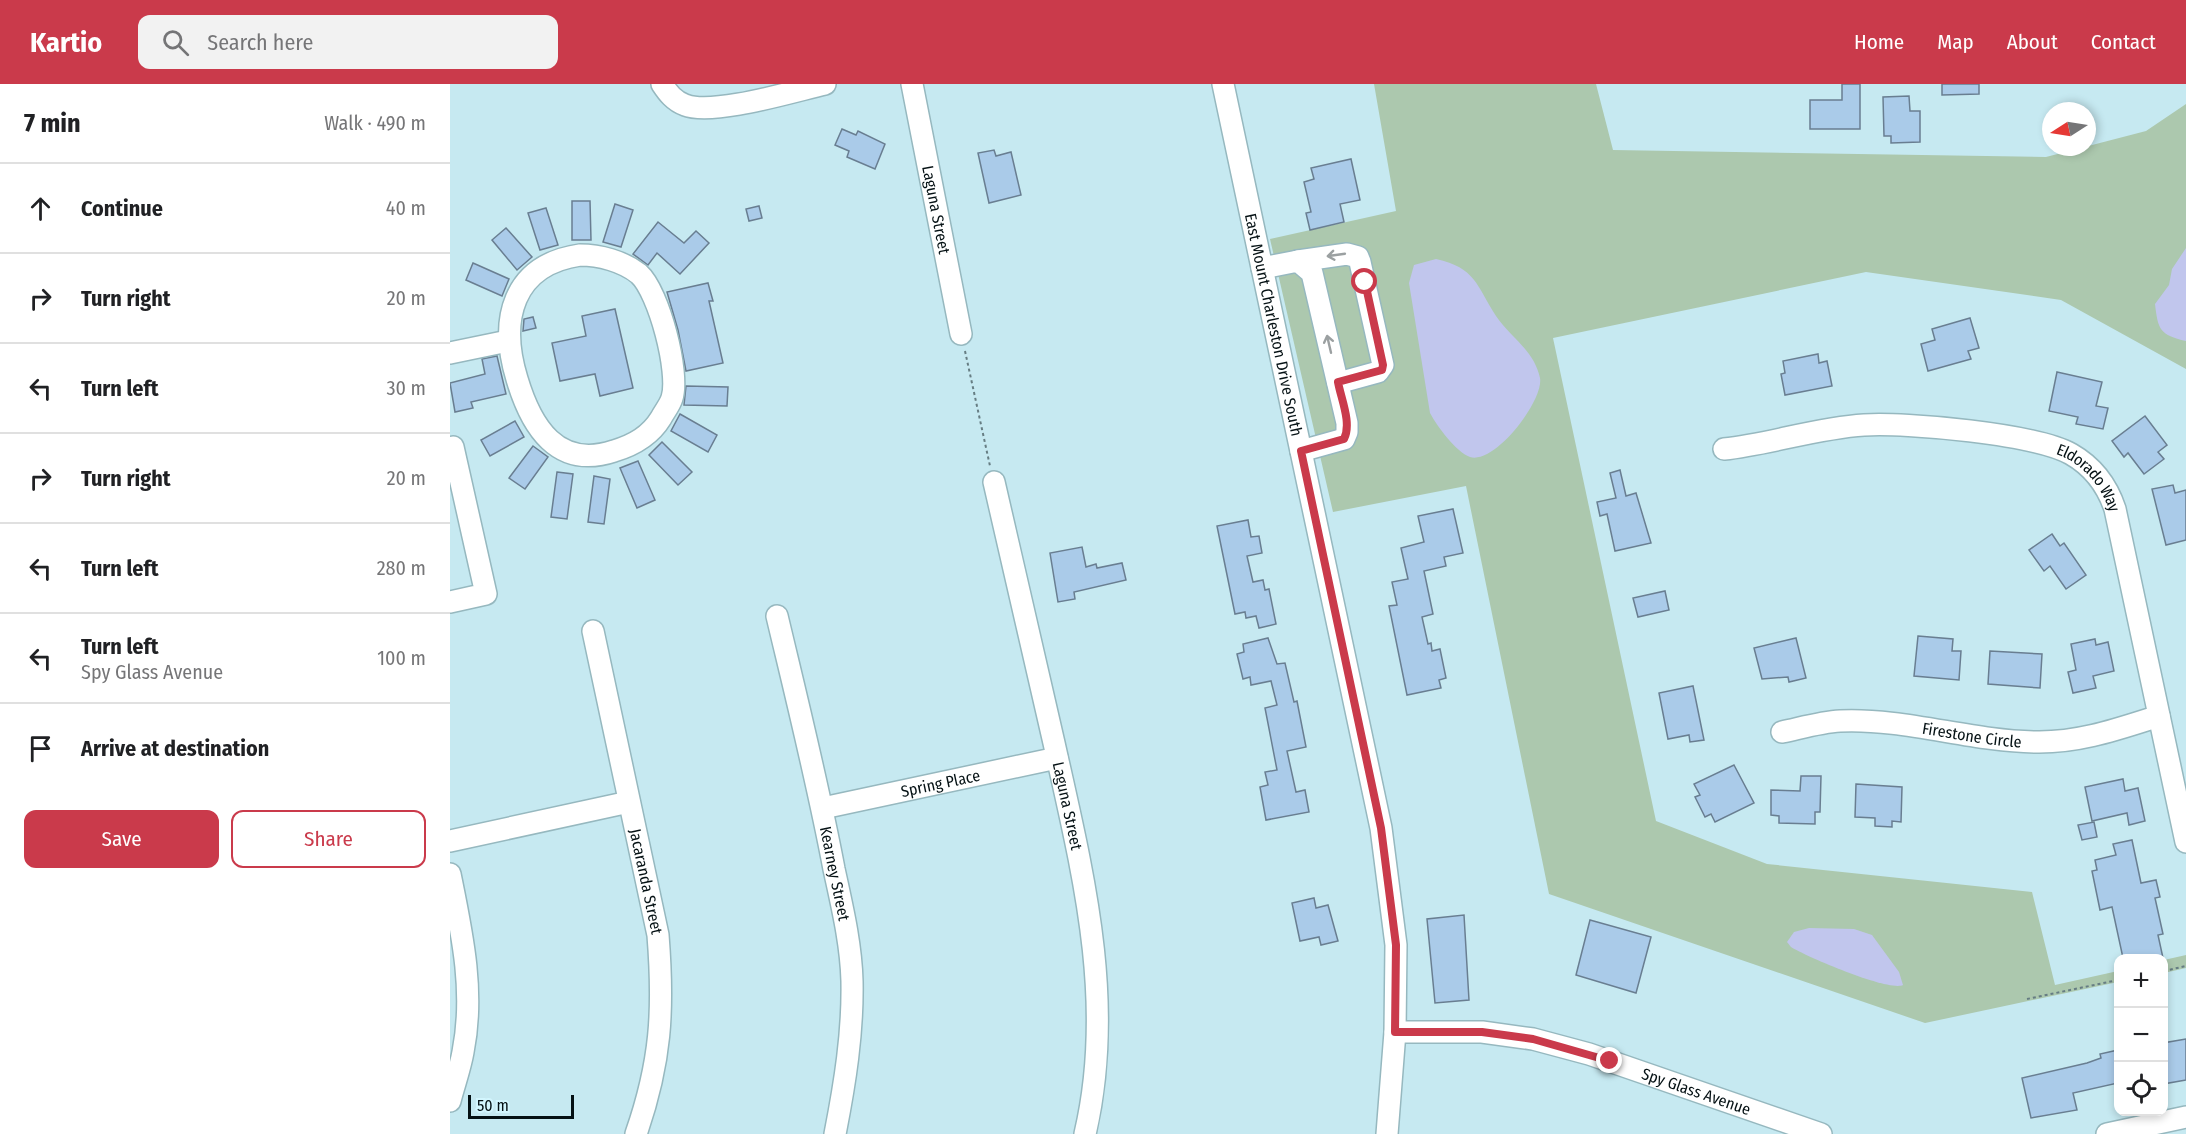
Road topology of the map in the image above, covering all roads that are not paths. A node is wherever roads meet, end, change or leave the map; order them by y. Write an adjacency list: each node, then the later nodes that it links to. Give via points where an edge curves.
1 (662, 84): 2 (street, via 673,99 697,108 724,106)
2 (825, 84)
3 (912, 84): 7 (street, Laguna Street)
4 (1222, 84): 6 (street, East Mount Charleston Drive South)
5 (1298, 261): 6 (street); 10 (street, one-way to 5, via 1315,282 1312,273); 10 (street, one-way to 5, via 1378,372 1383,365 1360,262 1358,257 1347,254)
6 (1262, 268): 13 (street, East Mount Charleston Drive South)
7 (962, 334)
8 (508, 341): 8 (street, via 516,299 535,272 568,257 594,255 608,259 638,273 656,299 674,381 672,398 646,436 626,448 601,456 564,450 543,435 528,414); 9 (street)
9 (450, 353)
10 (1338, 382): 13 (street, via 1347,423 1344,439)
11 (450, 448): 15 (street, via 453,447 486,594)
12 (1724, 449): 18 (street, Eldorado Way, via 1822,430 1899,425 2020,439 2055,447 2082,461 2111,495)
13 (1301, 451): 26 (street, East Mount Charleston Drive South, via 1381,828 1396,945)
14 (994, 482): 20 (street, Laguna Street)
15 (450, 602)
16 (777, 616): 22 (street, Kearney Street)
17 (593, 632): 21 (street, Jacaranda Street)
18 (2159, 717): 19 (street, Firestone Circle, via 2096,736 2062,741 2033,742 1849,722); 24 (street, Eldorado Way)
19 (1782, 732)
20 (1057, 758): 22 (street, Spring Place); 31 (street, Laguna Street, via 1087,895 1098,985 1098,1043)
21 (629, 802): 23 (street); 29 (street, Jacaranda Street, via 658,935 662,986 657,1062)
22 (823, 808): 30 (street, Kearney Street, via 852,979 846,1081)
23 (450, 841)
24 (2186, 842)
25 (450, 874): 27 (street, via 464,944 468,995 463,1053)
26 (1395, 1032): 32 (street, East Mount Charleston Drive South); 33 (street, Spy Glass Avenue, via 1482,1032 1533,1039 1589,1054)
27 (450, 1101)
28 (2186, 1117): 34 (street)
29 (636, 1134)
30 (835, 1134)
31 (1085, 1134)
32 (1387, 1134)
33 (1821, 1134)
34 (2107, 1134)

